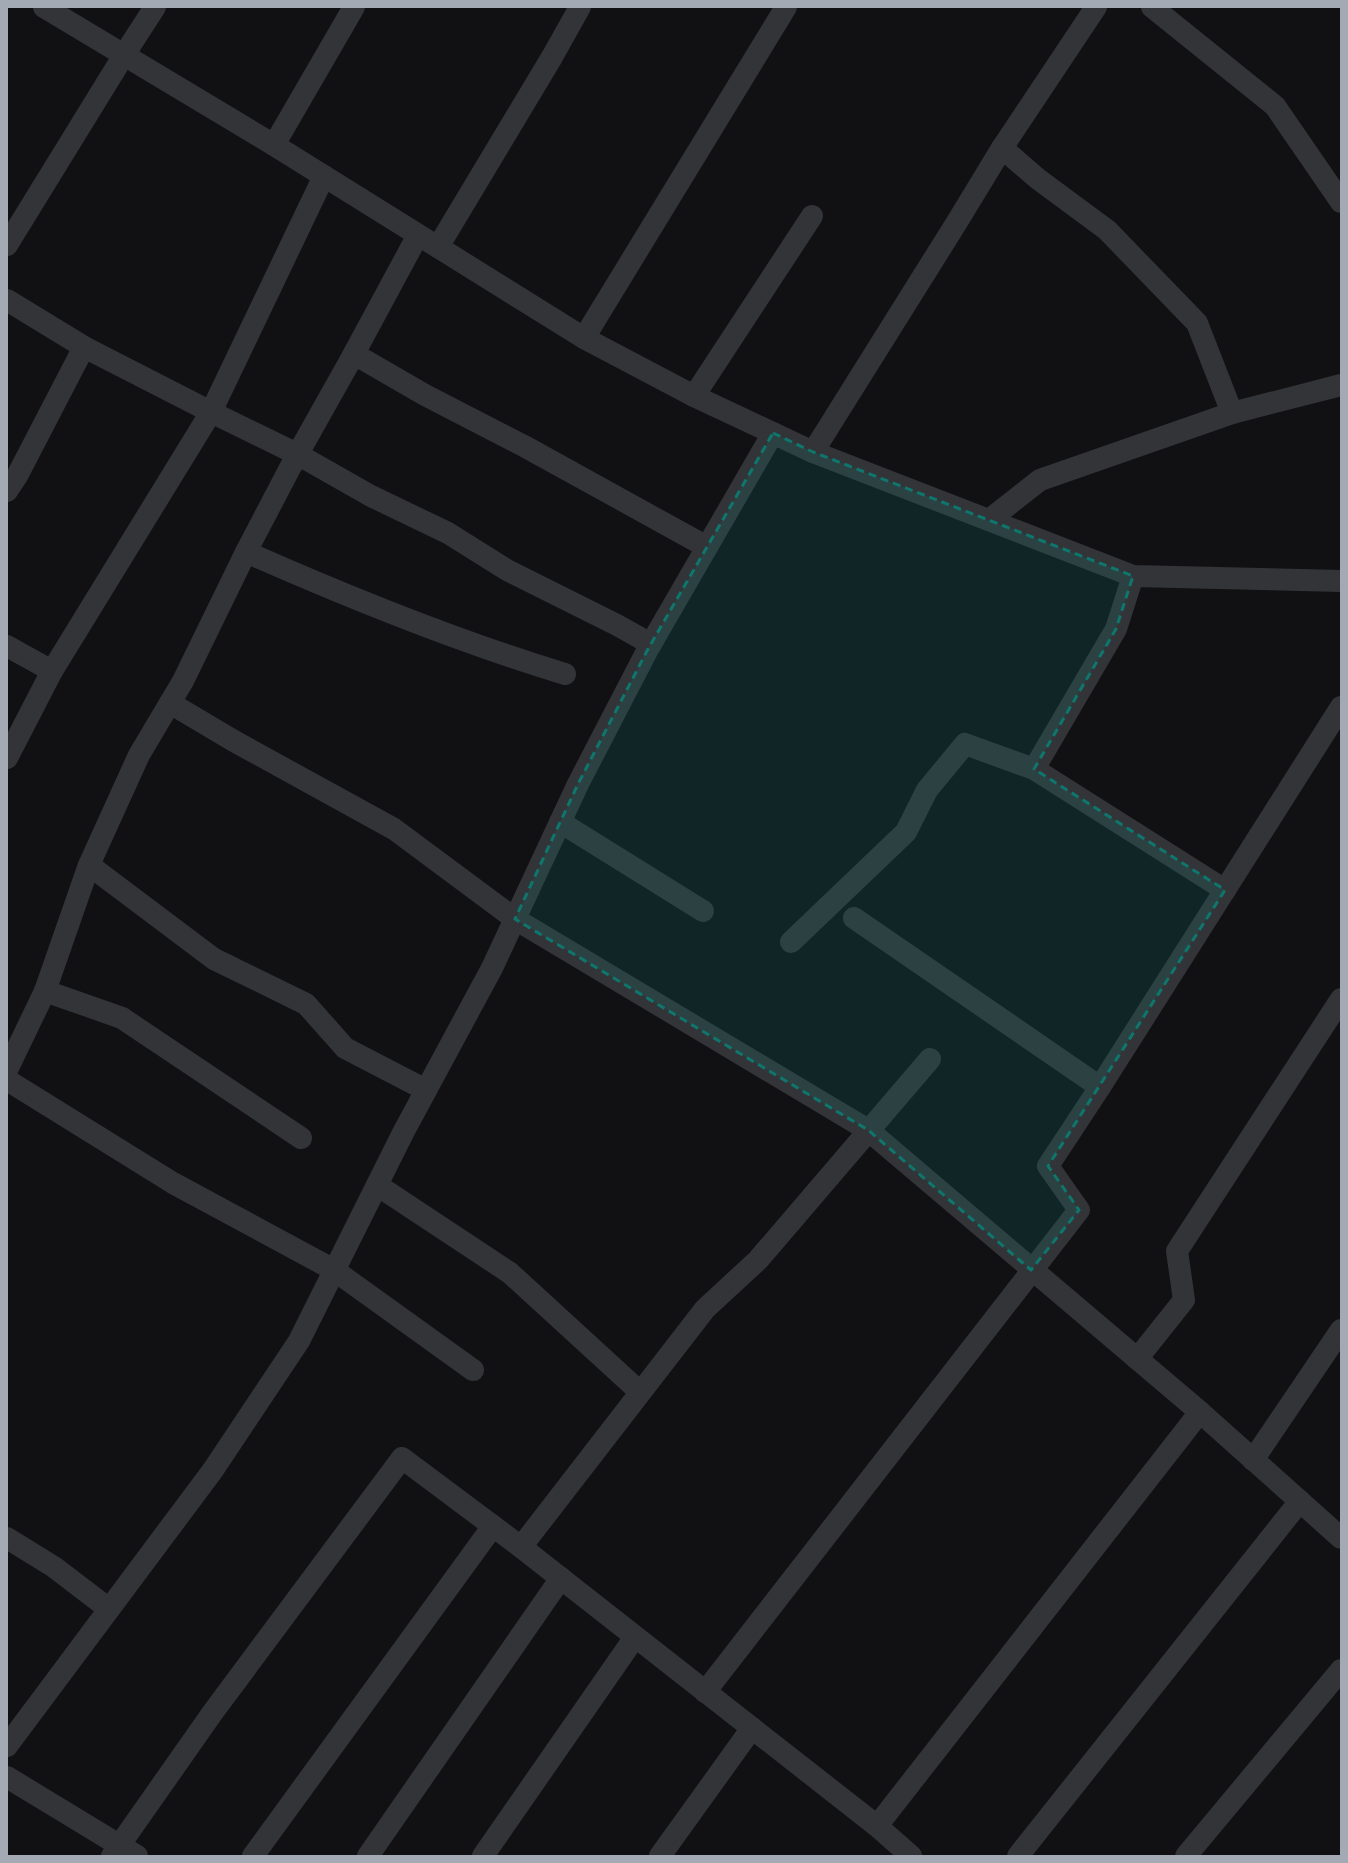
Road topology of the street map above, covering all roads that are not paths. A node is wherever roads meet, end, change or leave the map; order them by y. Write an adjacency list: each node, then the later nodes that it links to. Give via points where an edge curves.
1 (44, 7): 8 (street)
2 (155, 7): 8 (street)
3 (354, 7): 9 (street)
4 (580, 7): 16 (street)
5 (786, 7): 18 (street)
6 (1096, 7): 10 (street)
7 (1152, 7): 12 (street, via 1275,106)
8 (124, 55): 9 (street); 15 (street)
9 (274, 145): 11 (street)
10 (1002, 148): 24 (street, via 1107,230 1197,323); 26 (street)
11 (324, 176): 14 (street); 23 (street)
12 (1341, 202)
13 (812, 216): 22 (street)
14 (418, 235): 16 (street); 20 (street)
15 (7, 245)
16 (438, 247): 18 (street)
17 (7, 300): 19 (street)
18 (584, 338): 22 (street)
19 (84, 347): 23 (street); 28 (street)
20 (354, 354): 27 (street); 30 (street)
21 (1341, 385): 24 (street)
22 (694, 396): 25 (street)
23 (211, 412): 27 (street); 36 (street)
24 (1232, 412): 29 (street, via 1040,480)
25 (773, 433): 26 (street); 30 (street)
26 (813, 452): 29 (street)
27 (297, 454): 31 (street); 34 (street, via 371,496 448,533 507,570 617,624)
28 (7, 492)
29 (989, 520): 32 (street)
30 (707, 547): 34 (street)
31 (246, 552): 37 (street, via 322,586 521,661); 38 (street)
32 (1133, 576): 33 (street); 41 (street, via 1116,629)
33 (1341, 581)
34 (651, 644): 42 (street)
35 (7, 646): 36 (street)
36 (52, 672): 40 (street)
37 (565, 674)
38 (170, 703): 43 (street, via 139,755); 46 (street, via 394,829)
39 (1341, 707): 44 (street)
40 (7, 758)
41 (1034, 769): 44 (street); 48 (street, via 965,744 927,790 906,832)
42 (560, 822): 45 (street); 46 (street)
43 (89, 865): 49 (street); 55 (street, via 214,959 306,1004 346,1048)
44 (1225, 890): 54 (street)
45 (703, 911)
46 (515, 918): 55 (street, via 492,968); 56 (street)
47 (854, 918): 54 (street)
48 (791, 942)
49 (45, 991): 52 (street); 57 (street, via 122,1018)
50 (1341, 999): 62 (street, via 1177,1251 1184,1300)
51 (930, 1059): 56 (street)
52 (7, 1070)
53 (7, 1080): 59 (street, via 173,1183)
54 (1100, 1088): 60 (street, via 1048,1166 1079,1210)
55 (426, 1090): 58 (street)
56 (868, 1130): 60 (street); 64 (street, via 758,1260 705,1309)
57 (301, 1138)
58 (377, 1185): 59 (street); 64 (street, via 510,1273)
59 (334, 1270): 63 (street); 73 (street, via 299,1341 213,1470)
60 (1031, 1270): 62 (street); 76 (street)
61 (1341, 1330): 66 (street)
62 (1137, 1359): 65 (street)
63 (473, 1370)
64 (640, 1392): 71 (street)
65 (1200, 1412): 66 (street); 80 (street)
66 (1253, 1460): 67 (street)
67 (1300, 1501): 70 (street); 88 (street)
68 (493, 1526): 71 (street); 81 (street, via 402,1458 213,1712); 83 (street)
69 (7, 1538): 73 (street, via 54,1567)
70 (1341, 1538)
71 (521, 1547): 72 (street)
72 (561, 1578): 74 (street); 84 (street)
73 (109, 1609): 78 (street)
74 (635, 1637): 76 (street); 85 (street)
75 (1341, 1670): 89 (street)
76 (705, 1692): 77 (street)
77 (752, 1728): 80 (street); 86 (street)
78 (7, 1746)
79 (7, 1776): 81 (street)
80 (877, 1826): 87 (street)
81 (115, 1850): 82 (street)
82 (137, 1856)
83 (253, 1856)
84 (368, 1856)
85 (483, 1856)
86 (660, 1856)
87 (911, 1856)
88 (1018, 1856)
89 (1186, 1856)

